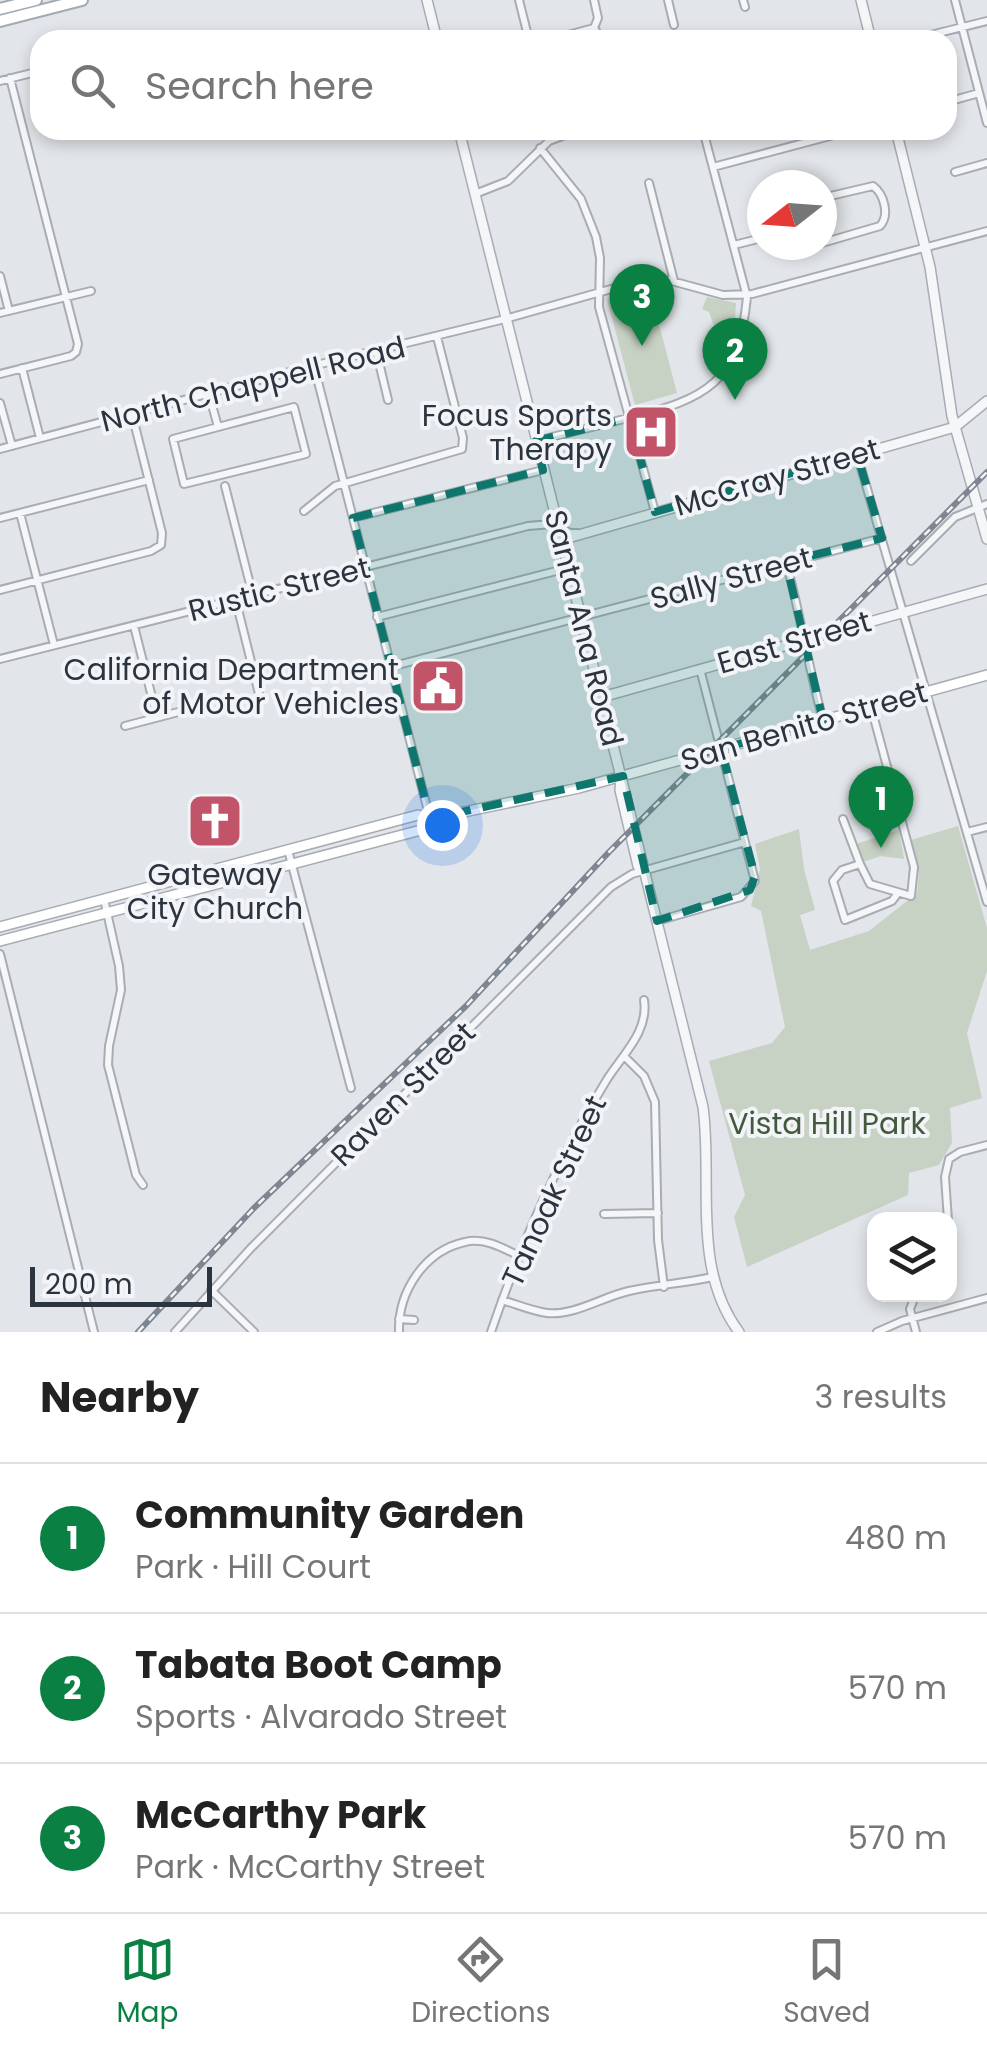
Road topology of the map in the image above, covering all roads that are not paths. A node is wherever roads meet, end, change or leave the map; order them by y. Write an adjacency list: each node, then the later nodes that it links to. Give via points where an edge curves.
1 (36, 0): 9 (main road)
2 (82, 0): 10 (main road)
3 (427, 0): 15 (street)
4 (519, 0): 16 (street)
5 (594, 0): 14 (street)
6 (668, 0): 12 (street)
7 (861, 0): 18 (street)
8 (956, 0): 13 (street)
9 (0, 9)
10 (0, 20)
11 (987, 21): 13 (street)
12 (674, 25)
13 (962, 26): 19 (street); 23 (street)
14 (594, 28): 17 (street)
15 (434, 30)
16 (526, 30)
17 (586, 30)
18 (869, 30)
19 (947, 30)
20 (30, 73): 21 (street)
21 (10, 78): 22 (street); 48 (street)
22 (0, 81)
23 (979, 93): 24 (street); 25 (street)
24 (957, 99)
25 (987, 123)
26 (461, 140): 36 (street, Santa Ana Road)
27 (551, 140): 31 (street)
28 (706, 140): 33 (street)
29 (815, 140): 33 (street)
30 (899, 140): 42 (street)
31 (540, 148): 36 (street, via 508,181); 46 (street, via 590,218 600,258)
32 (987, 162): 34 (street)
33 (713, 167): 41 (street)
34 (955, 172)
35 (649, 183): 44 (street)
36 (474, 194): 50 (street, Santa Ana Road)
37 (837, 194): 39 (street, via 873,186 885,220)
38 (987, 231): 42 (street)
39 (837, 239)
40 (747, 242): 41 (street)
41 (734, 245): 47 (street)
42 (926, 248): 47 (street); 62 (street)
43 (0, 276): 49 (street)
44 (674, 280): 46 (street, North Chappell Road); 47 (street)
45 (91, 290): 48 (street)
46 (597, 293): 50 (street, North Chappell Road); 61 (street)
47 (746, 294): 61 (street, via 742,334 721,375 688,401)
48 (66, 297): 49 (street); 54 (street, via 76,352)
49 (4, 312)
50 (505, 319): 51 (street, North Chappell Road); 65 (street, Santa Ana Road)
51 (437, 337): 52 (street, North Chappell Road); 71 (street, via 462,450)
52 (376, 350): 53 (street, North Chappell Road); 57 (street)
53 (314, 366): 56 (street, North Chappell Road); 71 (street)
54 (22, 368): 55 (street); 64 (street)
55 (0, 374)
56 (210, 394): 60 (street, North Chappell Road); 63 (street)
57 (388, 400)
58 (987, 402): 62 (street, McCray Street)
59 (0, 403): 66 (street)
60 (132, 414): 64 (street, North Chappell Road); 70 (street)
61 (629, 418): 65 (street); 75 (street)
62 (955, 426): 68 (street, McCray Street); 73 (street)
63 (218, 427): 63 (street, via 173,439 184,484 306,454 294,408)
64 (40, 438): 66 (street, North Chappell Road)
65 (536, 441): 69 (street, Santa Ana Road)
66 (12, 446): 67 (street, North Chappell Road)
67 (0, 448)
68 (856, 454): 75 (street, McCray Street); 81 (street)
69 (543, 470): 78 (street); 79 (street, Santa Ana Road)
70 (149, 480): 76 (street); 88 (street, via 162,532 158,548)
71 (344, 483): 74 (street); 78 (street)
72 (225, 486): 91 (street)
73 (983, 506): 82 (street); 84 (street, via 955,517)
74 (304, 511)
75 (654, 512): 80 (street, McCray Street)
76 (20, 513): 77 (street); 88 (street)
77 (0, 518)
78 (352, 518): 86 (street)
79 (558, 526): 80 (street); 83 (street, Santa Ana Road); 86 (street, Rustic Street, via 528,526)
80 (583, 533): 83 (street, McCray Street)
81 (882, 538): 85 (street, Sally Street); 93 (street)
82 (987, 539)
83 (561, 540): 87 (street, Santa Ana Road)
84 (912, 561)
85 (786, 562): 95 (street, Sally Street); 97 (street)
86 (364, 566): 91 (street, Rustic Street); 94 (street)
87 (568, 568): 94 (street); 95 (street, Santa Ana Road)
88 (36, 580): 90 (street); 98 (street)
89 (987, 589): 93 (street, East Street)
90 (0, 590)
91 (253, 596): 92 (street, Rustic Street)
92 (236, 601): 96 (street, Rustic Street); 110 (street)
93 (903, 612): 97 (street, East Street); 108 (street)
94 (377, 617): 101 (street)
95 (581, 619): 101 (street, Sally Street); 109 (street, Santa Ana Road)
96 (134, 626): 98 (street, Rustic Street); 103 (street)
97 (806, 640): 102 (street, East Street); 114 (street, via 804,655)
98 (54, 645): 99 (street, Rustic Street)
99 (0, 659)
100 (168, 665): 103 (street)
101 (390, 667): 118 (street)
102 (700, 668): 104 (street, East Street); 116 (street)
103 (145, 671): 106 (street); 113 (street)
104 (674, 675): 107 (street); 109 (street, East Street)
105 (987, 675): 108 (main road, San Benito Street)
106 (123, 676)
107 (678, 688)
108 (926, 692): 111 (main road, San Benito Street); 121 (street)
109 (602, 696): 117 (street, Santa Ana Road)
110 (260, 698)
111 (872, 707): 114 (main road, San Benito Street); 127 (street, via 914,867 911,896)
112 (186, 710): 113 (street)
113 (157, 717): 115 (street)
114 (823, 720): 116 (main road, San Benito Street)
115 (125, 726)
116 (721, 749): 117 (main road, San Benito Street); 122 (street)
117 (622, 777): 118 (main road, San Benito Street); 126 (street, Santa Ana Road)
118 (430, 818): 123 (main road, via 418,814); 125 (main road, via 421,830)
119 (842, 819): 124 (street)
120 (987, 827): 121 (street)
121 (968, 832): 129 (street)
122 (745, 842): 126 (street, Raven Street); 131 (street, via 755,876 750,890)
123 (288, 850): 125 (street); 128 (main road)
124 (860, 864): 127 (street, via 870,884); 127 (street, via 833,881 845,920)
125 (292, 865): 130 (main road); 137 (street)
126 (644, 872): 131 (street, Santa Ana Road); 146 (street, Raven Street, via 611,888)
127 (898, 893)
128 (104, 900): 130 (street); 132 (main road)
129 (987, 902)
130 (106, 914): 133 (main road); 139 (street, via 120,990 108,1066)
131 (656, 921): 144 (street, Santa Ana Road, via 703,1106)
132 (0, 927)
133 (0, 941)
134 (0, 954): 153 (street)
135 (644, 1000): 136 (street, Tanoak Street, via 644,1024)
136 (624, 1056): 141 (street, via 644,1076 655,1102); 143 (street, Tanoak Street, via 562,1158)
137 (351, 1088)
138 (987, 1144): 140 (street, via 949,1159)
139 (143, 1185)
140 (947, 1212)
141 (658, 1213): 142 (street); 145 (street)
142 (604, 1214)
143 (519, 1256): 148 (street, Tanoak Street); 151 (street, via 468,1241 439,1253 402,1296)
144 (713, 1277): 145 (street); 158 (street, Santa Ana Road)
145 (664, 1287): 148 (street, via 549,1314)
146 (212, 1290): 154 (street, Raven Street); 155 (street)
147 (987, 1298): 150 (street)
148 (502, 1300): 157 (street, Tanoak Street)
149 (912, 1302): 150 (street)
150 (912, 1318): 159 (street); 160 (street)
151 (399, 1319): 152 (street); 156 (street)
152 (414, 1320)
153 (94, 1332)
154 (174, 1332)
155 (254, 1332)
156 (399, 1332)
157 (491, 1332)
158 (739, 1332)
159 (876, 1332)
160 (916, 1332)

